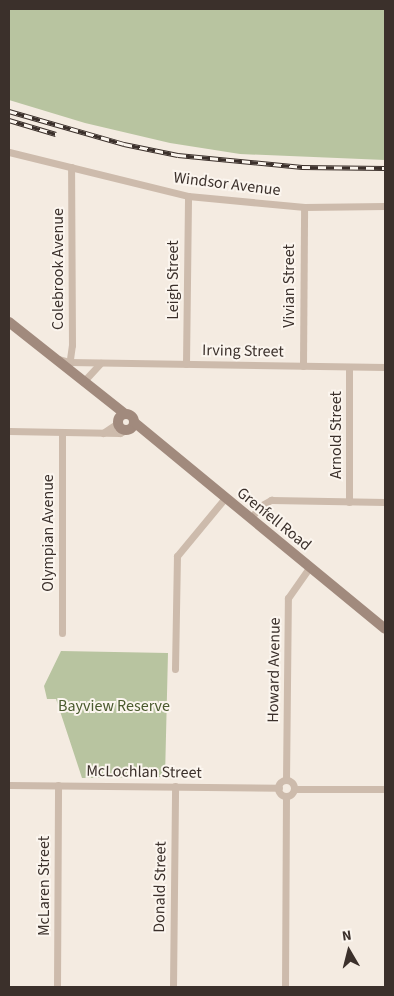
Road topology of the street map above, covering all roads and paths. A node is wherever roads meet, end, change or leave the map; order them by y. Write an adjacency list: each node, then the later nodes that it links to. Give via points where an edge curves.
1 (9, 152): 2 (street, Windsor Avenue)
2 (72, 167): 3 (street, Windsor Avenue); 9 (street, Colebrook Avenue)
3 (188, 196): 5 (street, Windsor Avenue); 8 (street, Leigh Street)
4 (385, 206): 5 (street, Windsor Avenue)
5 (304, 207): 10 (street, Vivian Street)
6 (9, 322): 9 (street, Grenfell Road, via 53,358)
7 (101, 363): 8 (street, Irving Street); 9 (street, Irving Street); 13 (street)
8 (186, 364): 10 (street, Irving Street)
9 (69, 366): 13 (street, Grenfell Road)
10 (303, 366): 12 (street, Irving Street)
11 (385, 367): 12 (street, Irving Street)
12 (349, 368): 18 (street, Arnold Street)
13 (83, 382): 14 (street, Grenfell Road, via 111,404)
14 (125, 423): 16 (street, via 103,433); 17 (street, Grenfell Road, via 144,433)
15 (9, 431): 16 (street)
16 (62, 432): 23 (street, Olympian Avenue)
17 (225, 498): 20 (street, Grenfell Road); 24 (street, via 177,556)
18 (350, 502): 19 (street); 20 (street, via 271,500 260,506)
19 (385, 502)
20 (251, 518): 21 (street, Grenfell Road)
21 (310, 567): 22 (street, Grenfell Road); 25 (street, Howard Avenue, via 288,598)
22 (385, 629)
23 (62, 633)
24 (175, 669)
25 (286, 780): 29 (street); 30 (street)
26 (9, 785): 27 (street, McLochlan Street)
27 (58, 785): 28 (street, McLochlan Street); 33 (street, McLaren Street)
28 (175, 786): 29 (street, McLochlan Street); 34 (street, Donald Street)
29 (279, 788): 32 (street)
30 (294, 789): 31 (street); 32 (street)
31 (385, 789)
32 (286, 796): 35 (street)
33 (57, 987)
34 (173, 987)
35 (285, 987)

